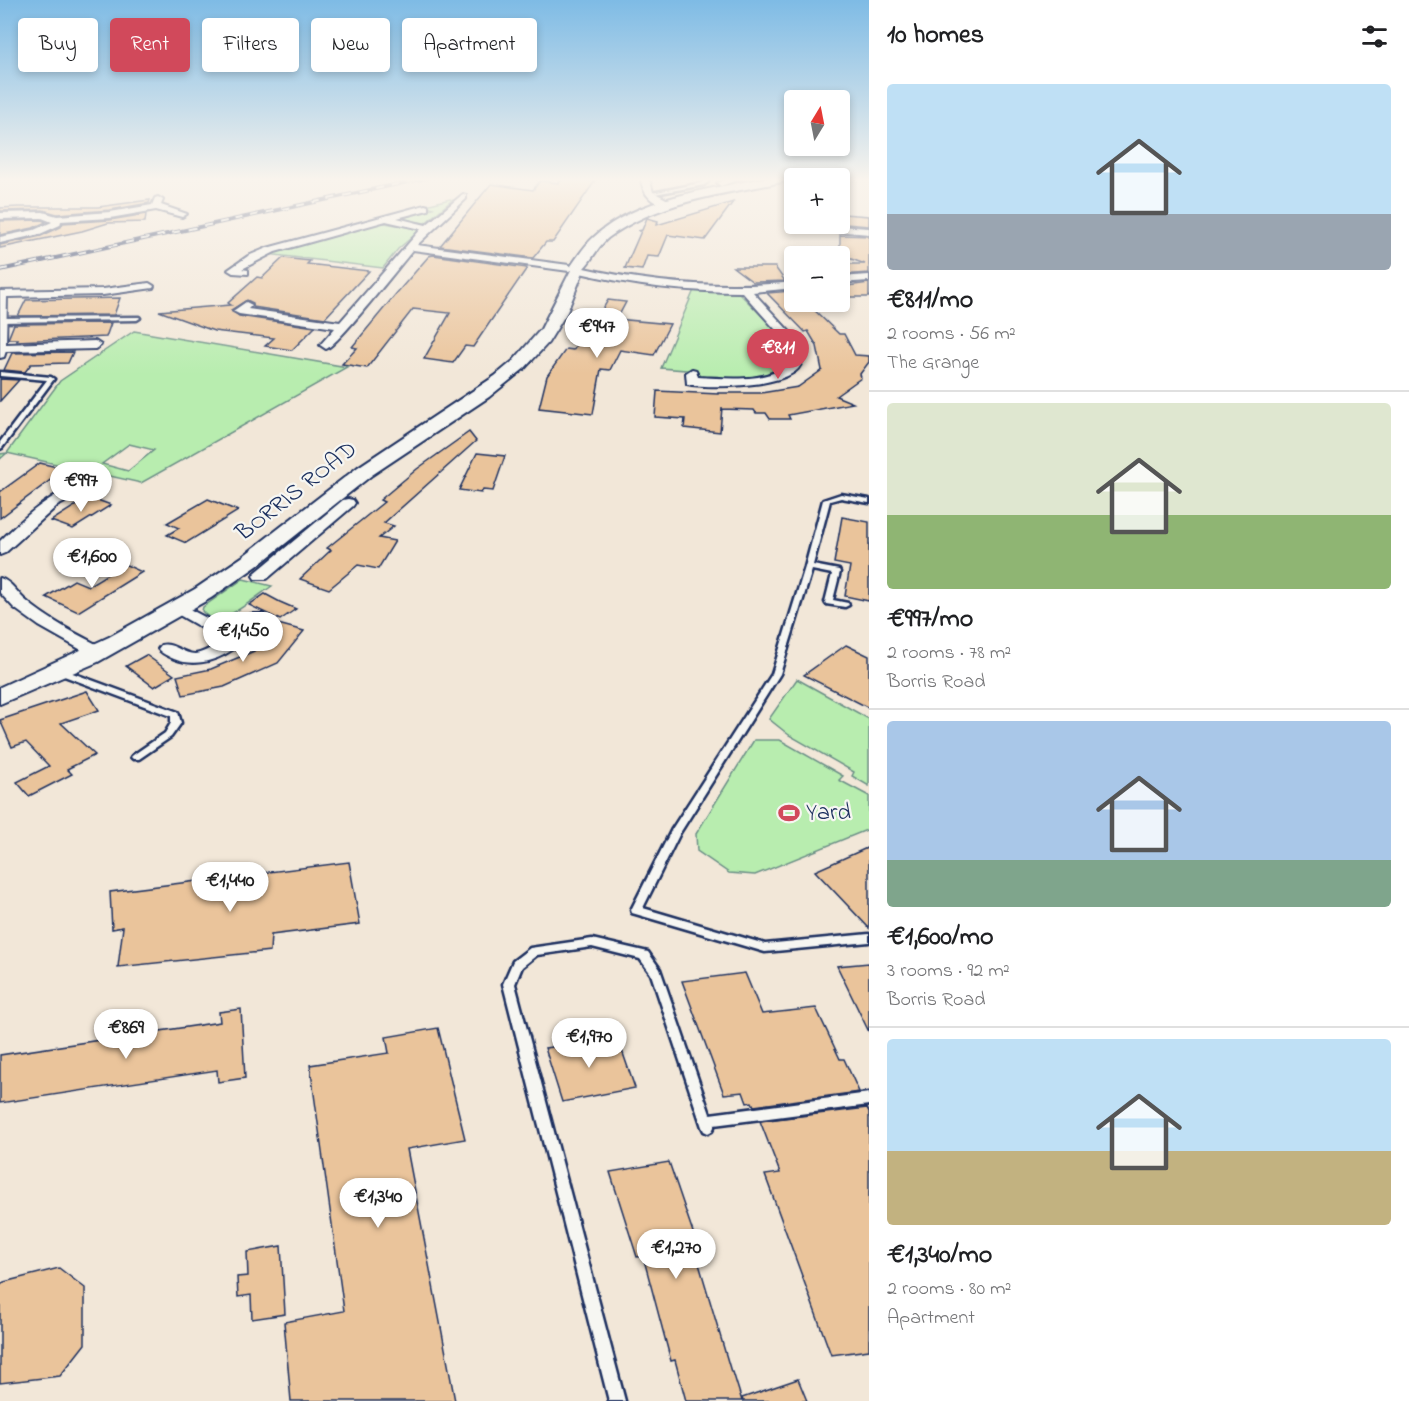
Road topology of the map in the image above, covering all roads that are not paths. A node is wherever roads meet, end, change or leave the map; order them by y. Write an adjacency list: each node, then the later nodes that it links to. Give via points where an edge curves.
1 (295, 243): 6 (street, via 252,258 233,270)
2 (413, 243): 4 (street)
3 (595, 243): 5 (street, BORRIS ROAD)
4 (410, 247): 5 (street); 16 (street)
5 (577, 269): 11 (street, via 652,284); 26 (street, BORRIS ROAD, via 553,324 519,364 384,458)
6 (244, 272)
7 (869, 278): 8 (street)
8 (850, 279)
9 (149, 286): 12 (street, via 103,292)
10 (784, 286): 11 (street)
11 (746, 290): 20 (street, via 797,346 792,367 774,377 723,381 691,381)
12 (1, 294): 15 (street)
13 (246, 304): 16 (street, via 239,311)
14 (137, 318): 15 (lane)
15 (1, 320): 19 (street)
16 (343, 326): 18 (street)
17 (95, 345): 19 (street)
18 (326, 345)
19 (0, 350)
20 (692, 373)
21 (0, 374): 22 (lane, via 51,379)
22 (0, 447)
23 (89, 485): 27 (street, via 69,492)
24 (869, 501): 28 (lane, via 841,496 827,500)
25 (348, 503): 26 (street)
26 (296, 536): 29 (street); 32 (street, BORRIS ROAD)
27 (0, 550)
28 (809, 567): 31 (lane, via 836,572 829,602); 40 (lane, via 776,674 676,832 636,910 765,948)
29 (261, 576)
30 (0, 583): 36 (street, via 54,628)
31 (845, 605)
32 (178, 608): 34 (street); 36 (street, BORRIS ROAD)
33 (257, 618): 34 (street)
34 (235, 640): 35 (street, via 202,658 184,657)
35 (167, 649)
36 (98, 652): 37 (street, BORRIS ROAD)
37 (59, 671): 38 (street, BORRIS ROAD); 39 (lane, via 175,714 176,723 168,735)
38 (0, 696)
39 (136, 757)
40 (869, 938)
41 (869, 1099): 42 (lane, via 707,1123 656,972 644,955 592,943 534,951 517,964 509,984)
42 (617, 1401)

